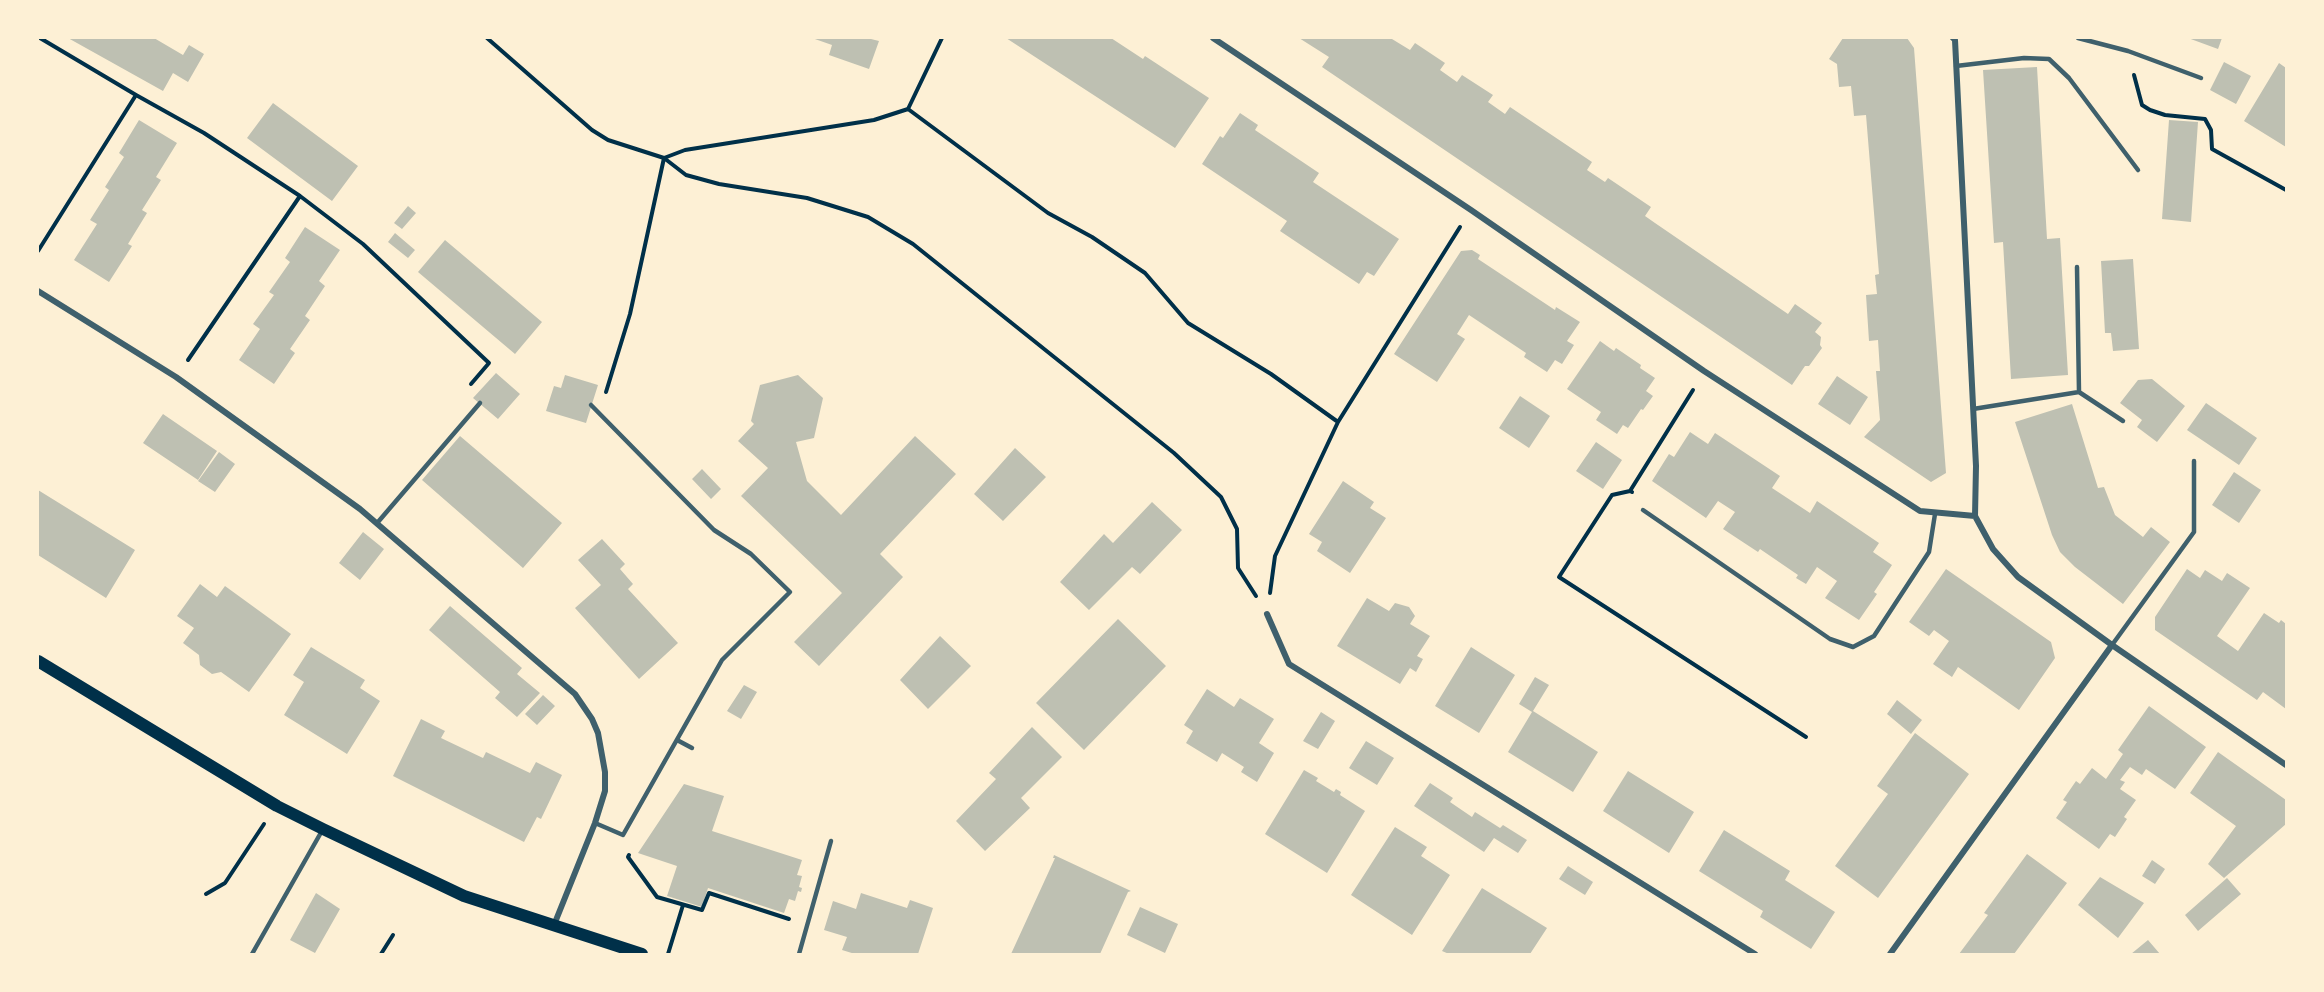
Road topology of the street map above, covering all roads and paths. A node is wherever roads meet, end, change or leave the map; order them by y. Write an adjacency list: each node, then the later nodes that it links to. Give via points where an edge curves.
1 (40, 38): 10 (path)
2 (487, 38): 12 (path, via 592,130 608,140)
3 (942, 38): 11 (path)
4 (1213, 38): 16 (street)
5 (1955, 38): 8 (street)
6 (2078, 38): 7 (lane)
7 (2128, 51): 9 (lane); 14 (path, via 2142,105 2165,115 2205,119 2211,130 2212,149)
8 (1956, 66): 13 (lane, via 2049,59 2069,78); 26 (street)
9 (2201, 78)
10 (136, 95): 15 (path, via 204,133); 17 (path)
11 (908, 109): 12 (path, via 874,120 685,150); 28 (path, via 1048,213 1145,273 1188,323 1271,374)
12 (664, 158): 29 (path, via 630,314 603,401); 36 (path, via 686,175 807,198 868,217 913,244 1174,453 1221,497 1237,529 1238,568)
13 (2138, 170)
14 (2286, 190)
15 (300, 196): 20 (path); 21 (path, via 363,244)
16 (1471, 210): 22 (street); 28 (path)
17 (38, 251)
18 (2077, 267): 23 (lane)
19 (38, 291): 35 (street, via 176,377)
20 (199, 344)
21 (489, 363)
22 (1704, 371): 31 (path); 33 (street, via 1920,511)
23 (2079, 392): 26 (lane); 27 (lane)
24 (480, 403): 35 (lane)
25 (591, 405): 29 (lane)
26 (1973, 409): 34 (street)
27 (2123, 421)
28 (1338, 422): 36 (path, via 1275,556)
29 (622, 436): 40 (lane, via 714,530 751,554 790,592 722,660)
30 (2194, 461): 37 (lane, via 2194,532)
31 (1630, 491): 32 (path, via 1644,500); 39 (path, via 1612,495 1559,578)
32 (1643, 510): 33 (lane, via 1830,639 1853,647 1874,636 1929,552)
33 (1935, 514): 34 (street)
34 (1975, 516): 37 (street, via 1993,549 2018,577)
35 (378, 522): 44 (street, via 575,694 592,719 602,752 605,791)
36 (1267, 614): 58 (street, via 1289,664)
37 (2112, 645): 42 (street); 59 (street)
38 (38, 661): 43 (main road)
39 (1806, 737)
40 (677, 740): 41 (lane); 44 (lane, via 623,835)
41 (692, 748)
42 (2286, 765)
43 (277, 806): 45 (main road); 48 (path, via 225,883)
44 (595, 823): 51 (street)
45 (323, 829): 51 (main road, via 464,896); 53 (lane)
46 (831, 841): 57 (lane)
47 (634, 847): 49 (path, via 628,857 657,897)
48 (206, 894)
49 (683, 905): 50 (path, via 702,910 709,893); 56 (path)
50 (786, 918)
51 (554, 926): 55 (main road)
52 (393, 935): 54 (path)
53 (252, 954)
54 (381, 954)
55 (642, 954)
56 (668, 954)
57 (799, 954)
58 (1755, 954)
59 (1890, 954)

